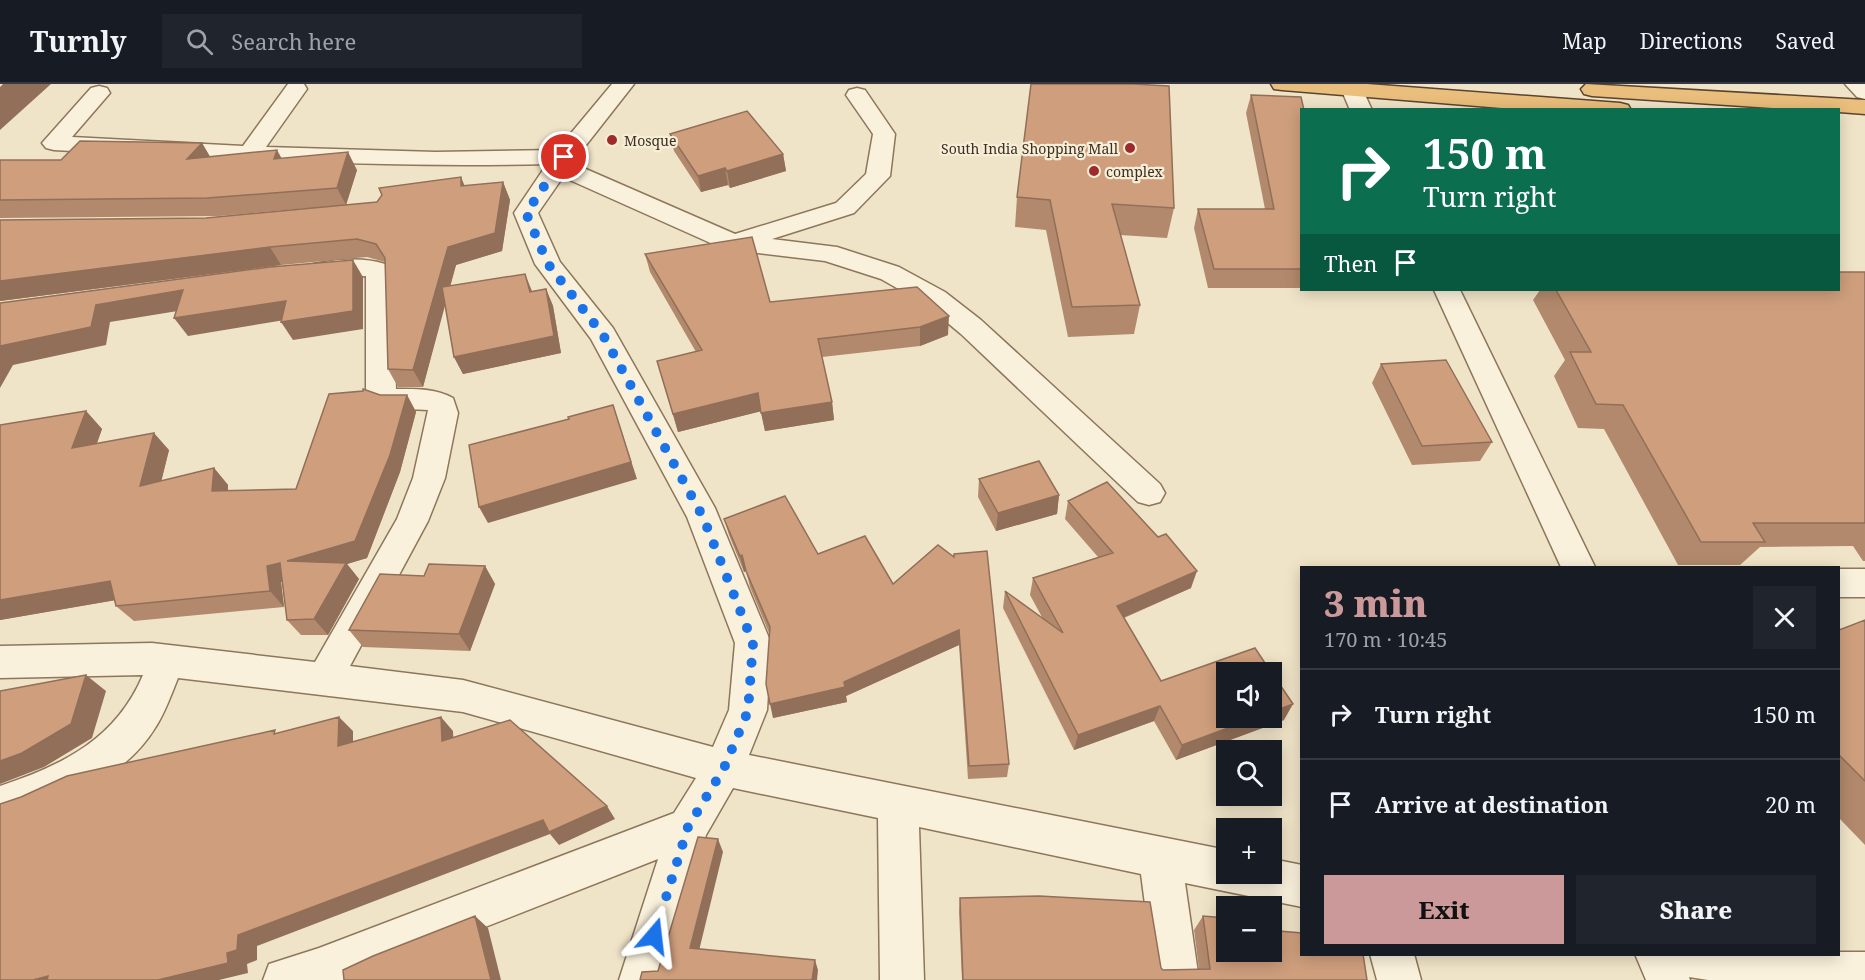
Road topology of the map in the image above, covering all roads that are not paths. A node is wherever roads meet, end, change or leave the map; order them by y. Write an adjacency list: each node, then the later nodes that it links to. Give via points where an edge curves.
1 (623, 84): 15 (street)
2 (1282, 84): 9 (highway)
3 (1530, 84): 10 (highway)
4 (1856, 84): 6 (street)
5 (296, 88): 14 (street)
6 (1865, 92)
7 (99, 93): 14 (street, via 54,143)
8 (856, 95): 16 (street, via 884,134 878,176 845,208)
9 (1357, 100): 11 (highway)
10 (1865, 107)
11 (1567, 108)
12 (1840, 123): 13 (highway)
13 (1865, 124)
14 (250, 153): 15 (street)
15 (561, 162): 16 (street); 26 (street, via 526,213 548,264 603,335 703,517 753,643 748,711)
16 (733, 243): 19 (street, via 828,253 890,273 935,298)
17 (291, 274): 25 (street, via 367,267 376,270 381,395 392,400 435,400 442,405 443,413 429,478 412,521)
18 (1447, 291): 20 (street)
19 (1149, 493)
20 (1578, 566)
21 (1840, 583): 22 (street)
22 (1865, 583)
23 (167, 661): 24 (street); 25 (street); 28 (street, via 138,722 114,748 52,788)
24 (0, 662)
25 (324, 680): 26 (street, via 463,696)
26 (724, 768): 27 (street); 29 (street)
27 (898, 804): 30 (street); 40 (street)
28 (0, 806)
29 (688, 827): 38 (street); 39 (street)
30 (1160, 857): 31 (street); 41 (street)
31 (1216, 869)
32 (1282, 882): 33 (street)
33 (1300, 886)
34 (1393, 956): 42 (street)
35 (1658, 956): 43 (street)
36 (1696, 956): 37 (street, via 1796,974)
37 (1865, 974)
38 (285, 980)
39 (641, 980)
40 (902, 980)
41 (1177, 980)
42 (1399, 980)
43 (1668, 980)

